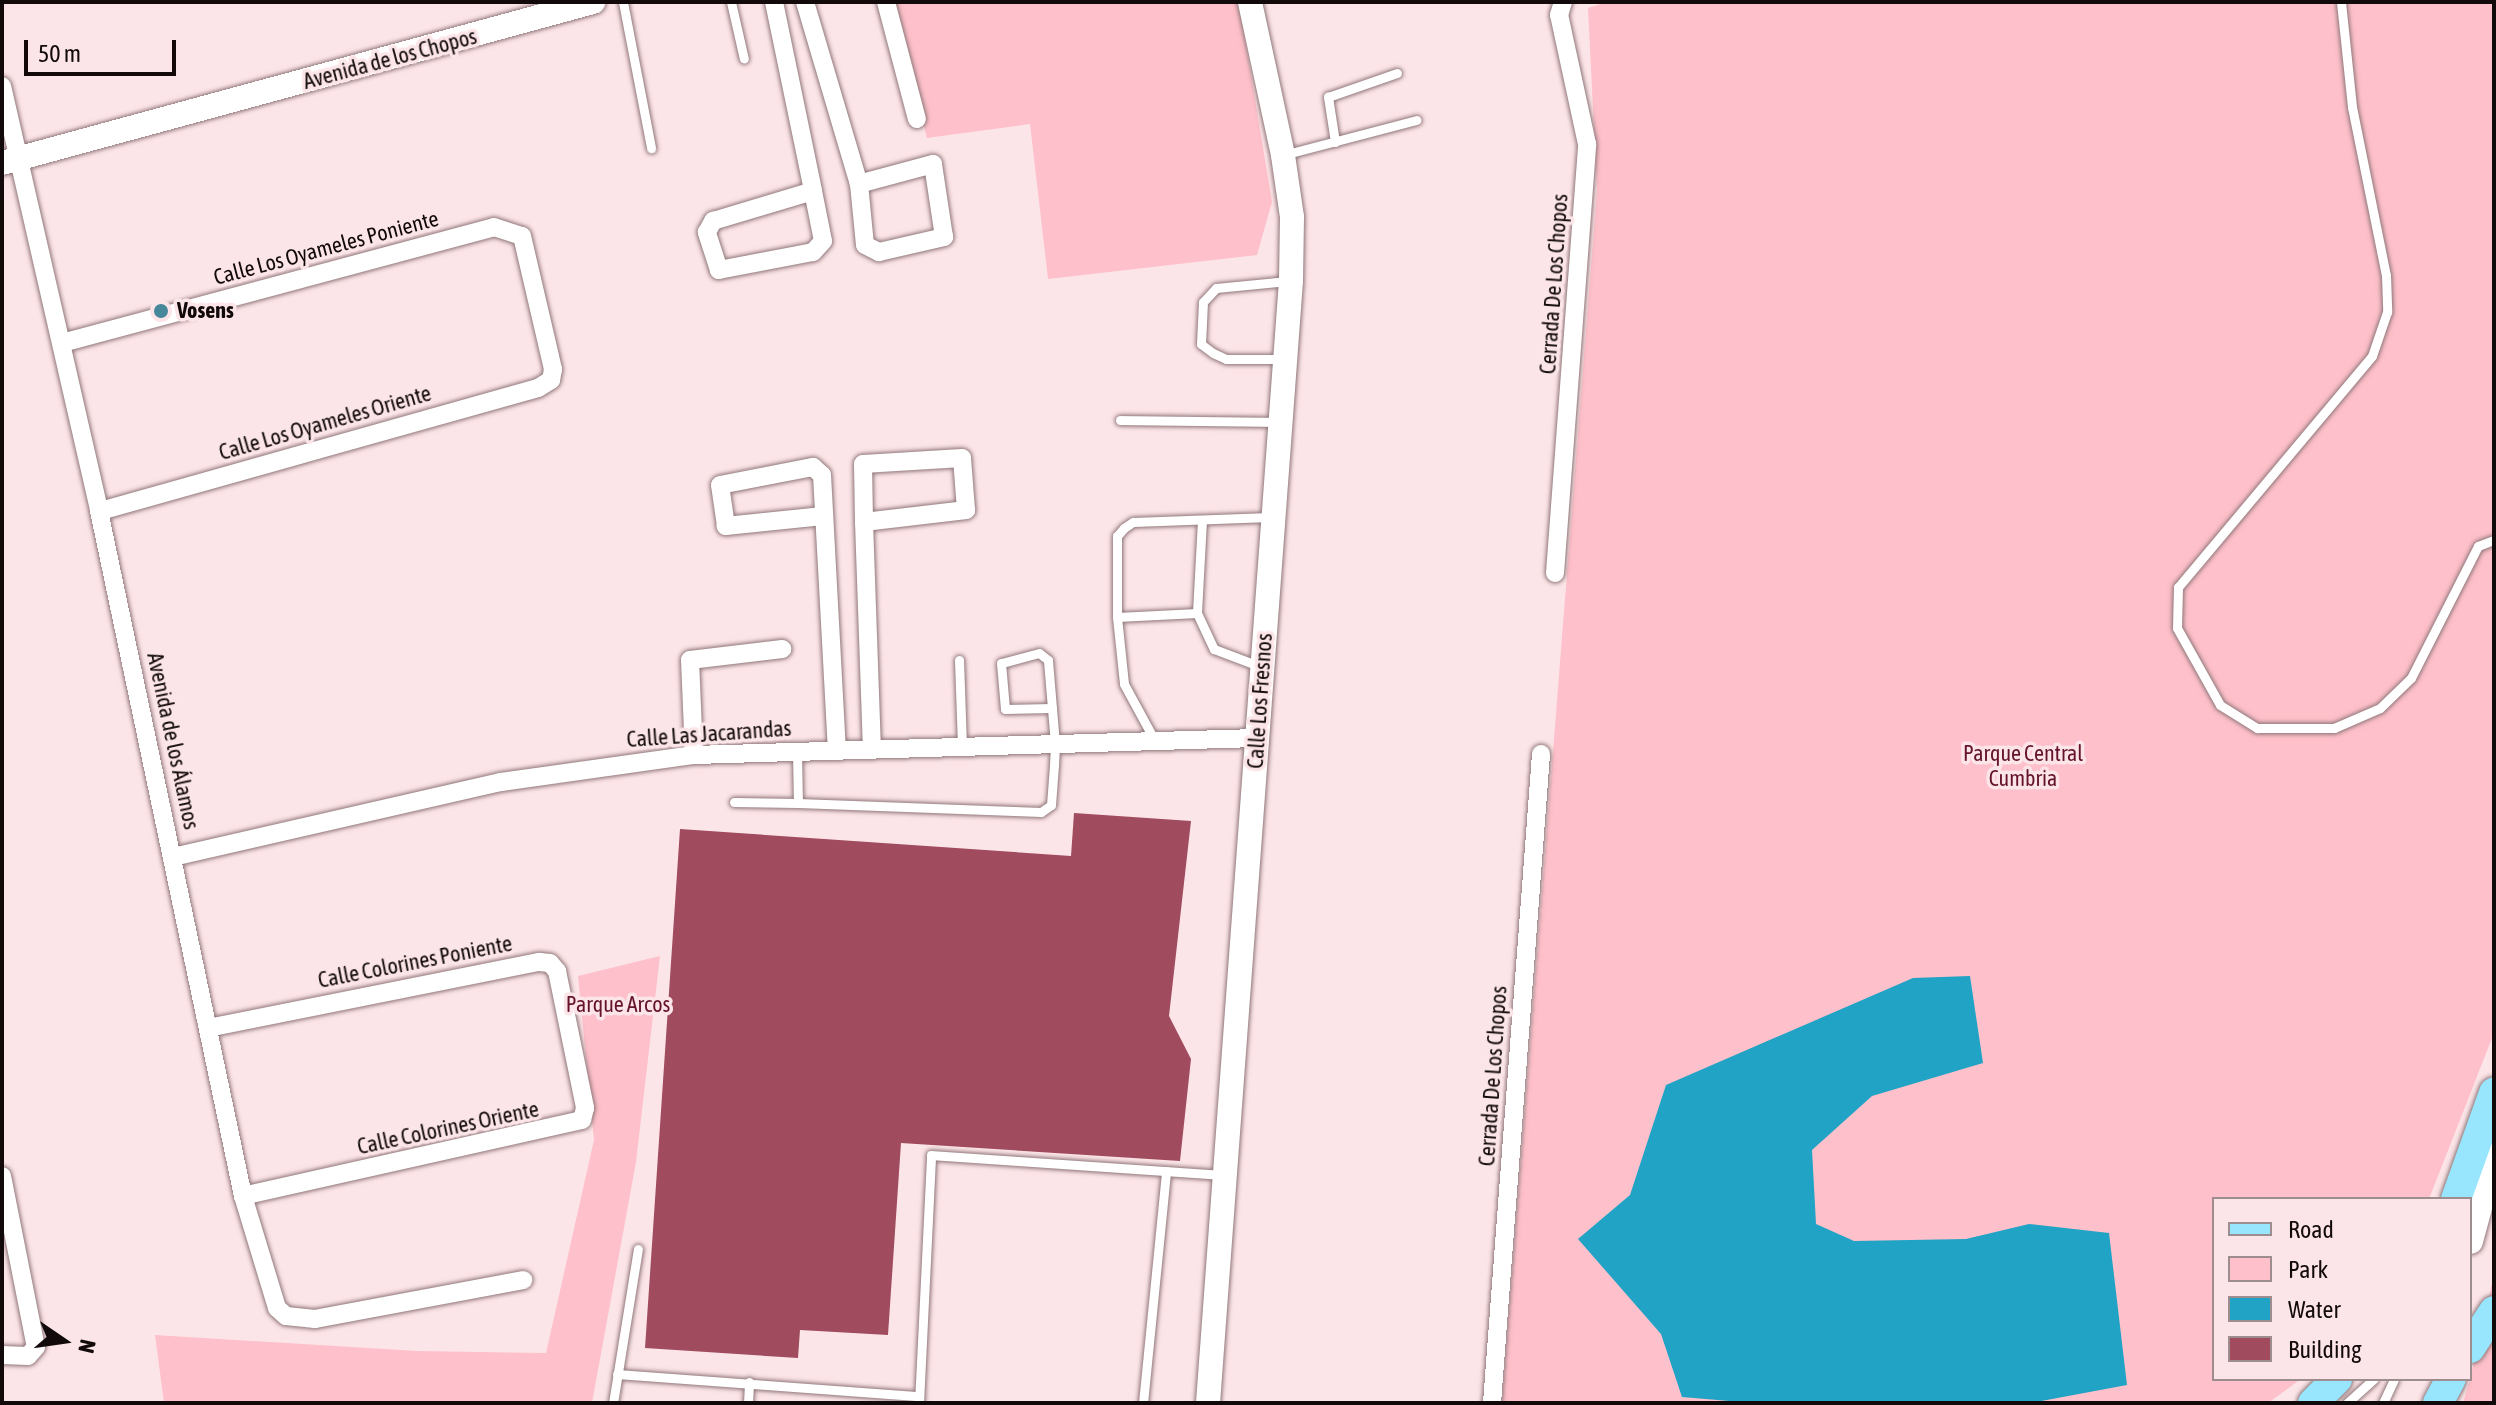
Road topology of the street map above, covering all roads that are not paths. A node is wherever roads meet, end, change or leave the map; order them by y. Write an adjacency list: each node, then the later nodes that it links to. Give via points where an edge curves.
1 (593, 2): 18 (street, Avenida de los Chopos)
2 (623, 2): 16 (lane)
3 (731, 2): 10 (lane)
4 (774, 2): 20 (street)
5 (805, 2): 19 (street)
6 (886, 2): 13 (street)
7 (1250, 2): 17 (street, Calle Los Fresnos)
8 (1563, 2): 33 (street, Cerrada De Los Chopos, via 1559,15 1587,144)
9 (2341, 2): 32 (lane, via 2352,107 2386,275 2387,312 2372,356 2178,587 2177,628 2220,705 2257,728 2334,728 2380,708 2411,678 2478,546)
10 (744, 59)
11 (1397, 73): 15 (lane, via 1328,97)
12 (2, 86): 18 (street)
13 (917, 119)
14 (1416, 120): 15 (lane)
15 (1335, 142): 17 (lane)
16 (651, 148)
17 (1283, 155): 21 (street, Calle Los Fresnos, via 1292,217)
18 (11, 161): 22 (street, Avenida de los Álamos)
19 (859, 184): 19 (street, via 870,251 944,237 933,164)
20 (813, 191): 20 (street, via 820,248 719,270 707,232 713,221)
21 (1291, 281): 23 (street, Calle Los Fresnos); 23 (lane, via 1216,288 1203,302 1201,344 1213,353 1226,359)
22 (62, 343): 24 (street, Calle Los Oyameles Poniente, via 494,227 522,236 553,369 551,380); 27 (street, Avenida de los Álamos)
23 (1286, 359): 26 (street, Calle Los Fresnos)
24 (538, 388): 27 (street, Calle Los Oyameles Oriente)
25 (1120, 420): 26 (lane)
26 (1281, 422): 29 (street, Calle Los Fresnos)
27 (99, 511): 51 (street, Avenida de los Álamos)
28 (823, 516): 28 (street, via 726,526 720,485 813,467 822,475); 45 (street)
29 (1274, 517): 30 (lane); 38 (street, Calle Los Fresnos)
30 (1202, 520): 34 (lane); 35 (lane, via 1133,522 1117,536)
31 (864, 522): 31 (street, via 966,510 962,458 863,464); 44 (street)
32 (2494, 540)
33 (1555, 573)
34 (1197, 613): 35 (lane); 38 (lane, via 1214,649)
35 (1117, 617): 41 (lane, via 1124,684)
36 (782, 649): 48 (street, via 690,660)
37 (959, 660): 43 (lane)
38 (1263, 668): 40 (street, Calle Los Fresnos)
39 (1052, 708): 39 (lane, via 1005,709 1001,663 1006,658 1045,656); 42 (lane)
40 (1258, 738): 41 (street, Calle Las Jacarandas); 57 (street, Calle Los Fresnos)
41 (1155, 741): 42 (street, Calle Las Jacarandas)
42 (1055, 744): 43 (street, Calle Las Jacarandas); 50 (lane, via 1051,805 1041,812)
43 (962, 746): 44 (street, Calle Las Jacarandas)
44 (872, 750): 45 (street, Calle Las Jacarandas)
45 (837, 751): 46 (street, Calle Las Jacarandas)
46 (797, 752): 48 (street, Calle Las Jacarandas); 50 (lane)
47 (1541, 754): 80 (street, Cerrada De Los Chopos)
48 (694, 755): 51 (street, Calle Las Jacarandas, via 501,782)
49 (734, 802): 50 (lane)
50 (798, 803)
51 (173, 857): 52 (street, Avenida de los Álamos)
52 (208, 1028): 53 (street, Calle Colorines Poniente, via 539,962 550,963 557,971); 59 (street, Avenida de los Álamos)
53 (572, 1041): 59 (street, Calle Colorines Oriente, via 585,1108 582,1120 572,1126)
54 (2494, 1093): 60 (main road)
55 (2494, 1152): 61 (main road)
56 (1166, 1171): 57 (lane); 75 (lane, via 938,1153 928,1161); 78 (lane)
57 (1225, 1175): 79 (street, Calle Los Fresnos)
58 (2, 1176): 66 (street, via 36,1347 28,1356)
59 (243, 1196): 63 (street, Avenida de los Álamos, via 277,1308 298,1319)
60 (2457, 1197)
61 (2472, 1234)
62 (638, 1249): 67 (lane)
63 (523, 1280)
64 (2494, 1311): 65 (main road)
65 (2472, 1345)
66 (2, 1355)
67 (617, 1374): 73 (lane); 76 (lane)
68 (2335, 1381): 81 (main road)
69 (2372, 1381): 82 (lane)
70 (2393, 1381): 83 (lane)
71 (2432, 1381): 84 (main road)
72 (2450, 1381): 85 (main road)
73 (749, 1382): 74 (lane); 77 (lane)
74 (887, 1398): 75 (lane)
75 (919, 1400)
76 (613, 1403)
77 (748, 1403)
78 (1143, 1403)
79 (1208, 1403)
80 (1492, 1403)
81 (2313, 1403)
82 (2347, 1403)
83 (2383, 1403)
84 (2427, 1403)
85 (2438, 1403)

